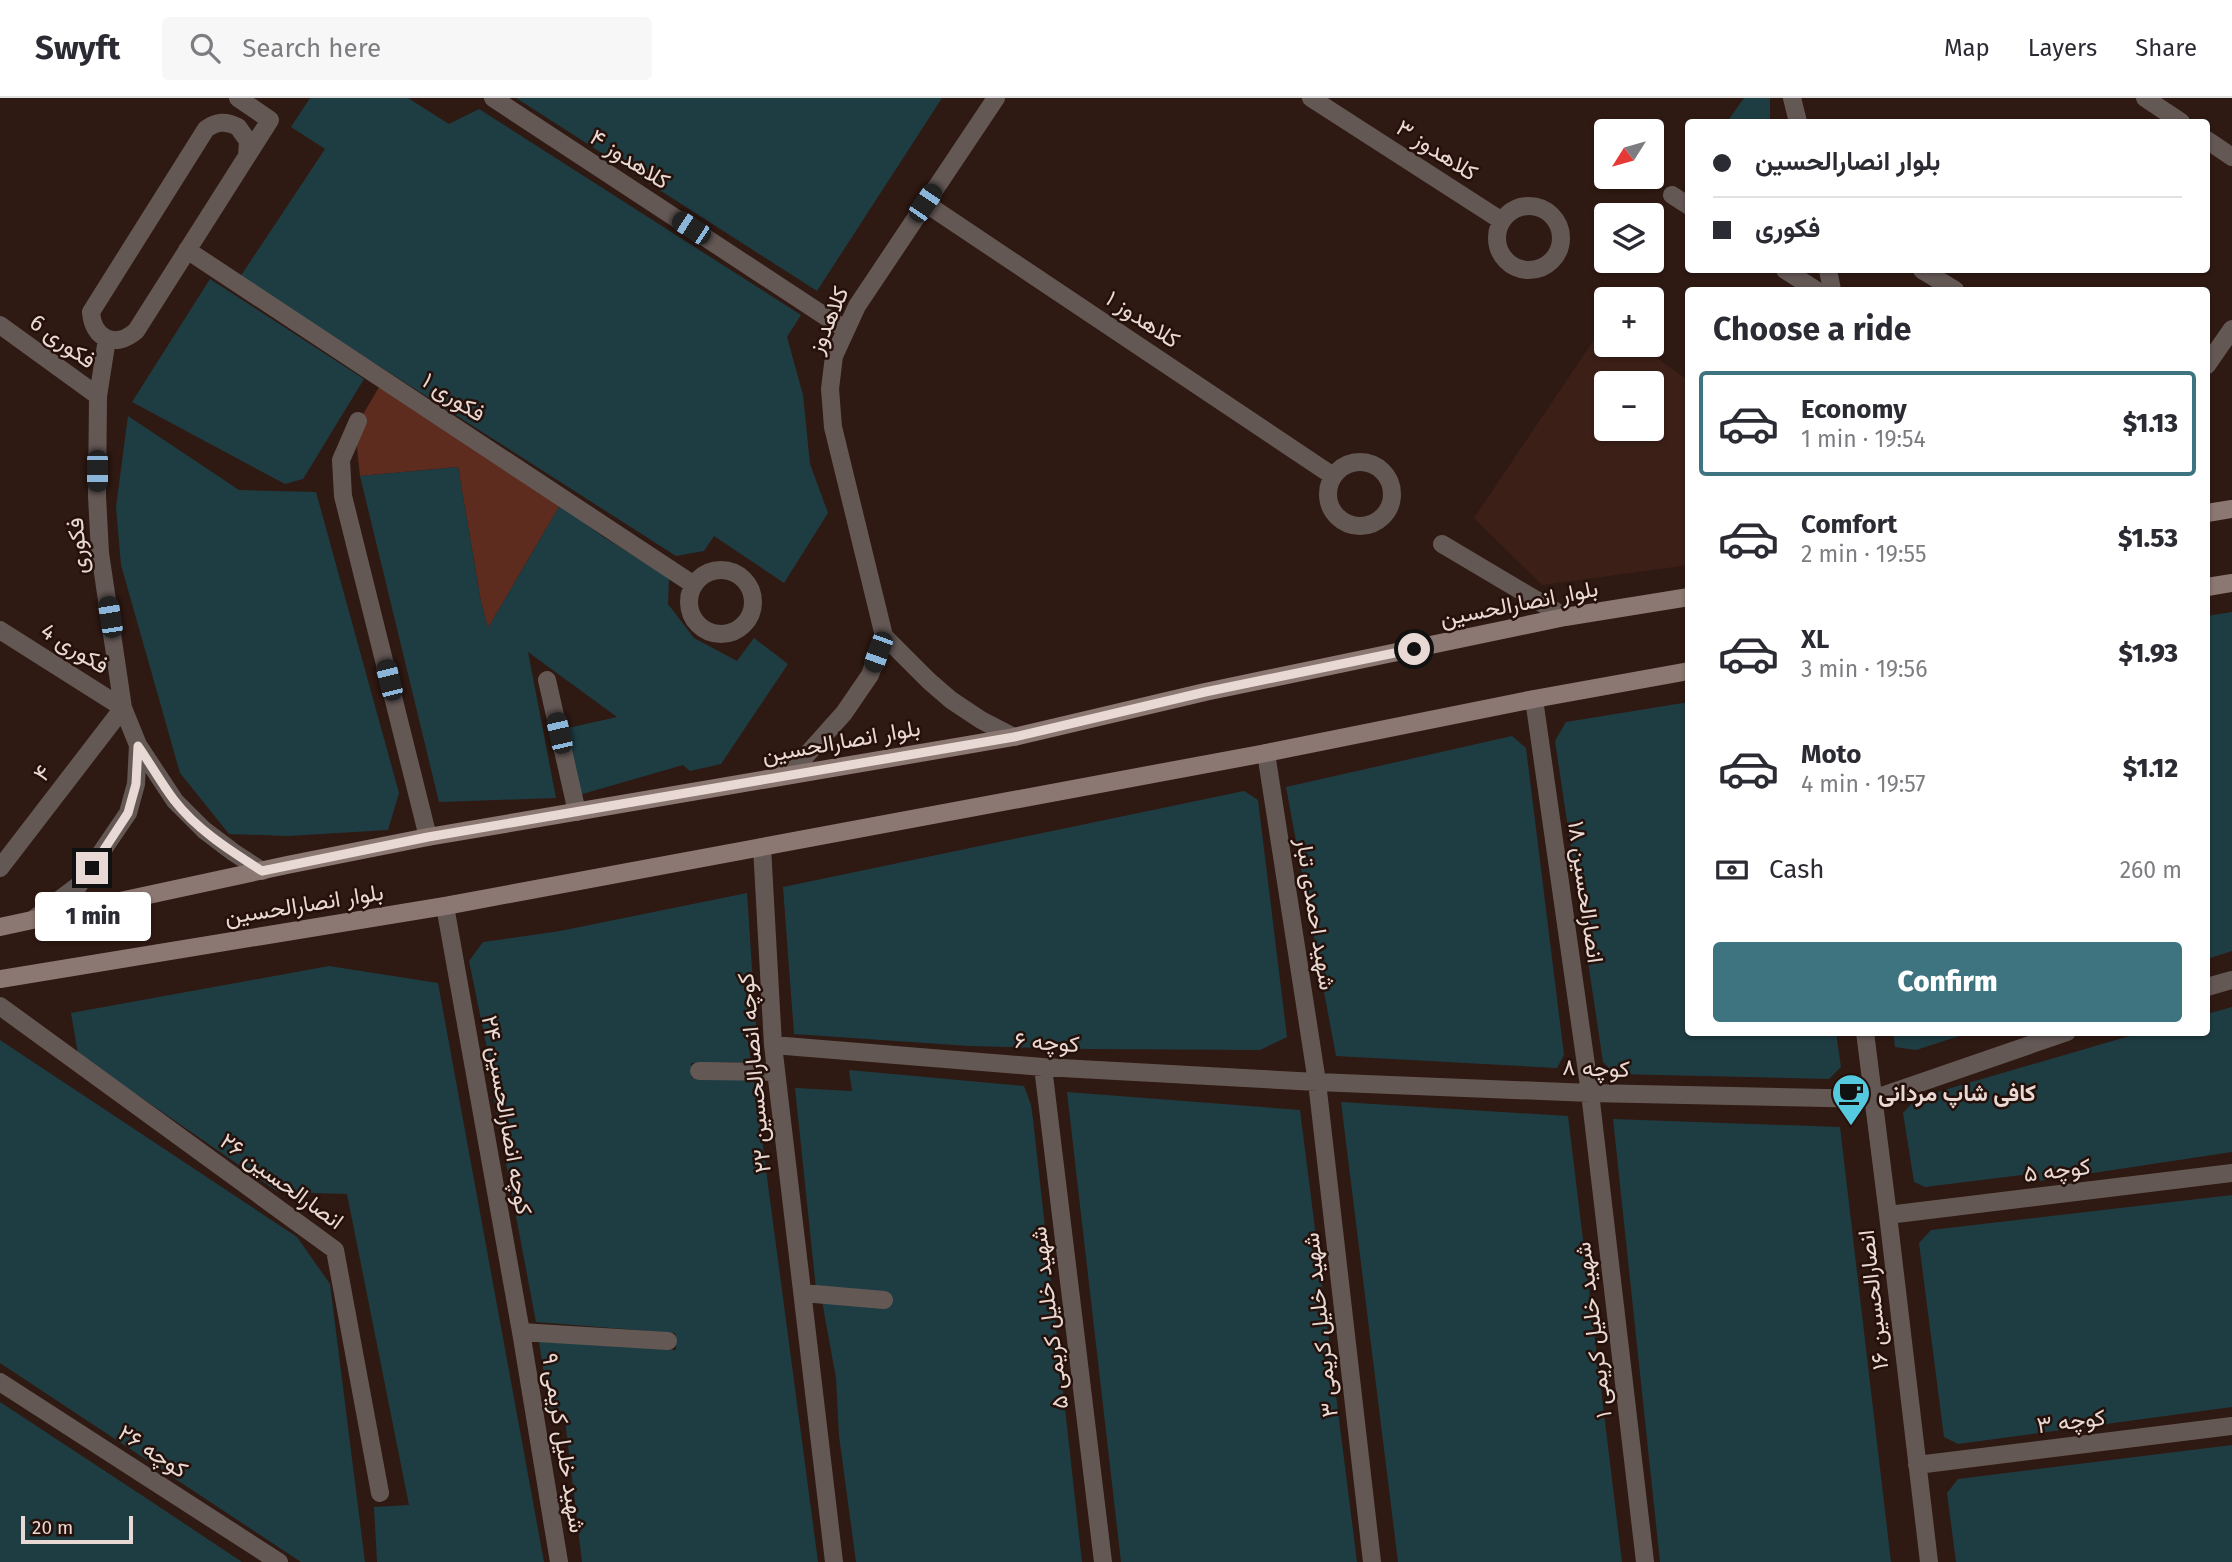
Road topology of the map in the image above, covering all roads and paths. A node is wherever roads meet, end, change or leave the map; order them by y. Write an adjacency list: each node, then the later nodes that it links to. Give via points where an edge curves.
1 (239, 98): 10 (street, via 271,120)
2 (492, 98): 23 (street, کلاهدوز ۴)
3 (996, 98): 13 (street, کلاهدوز)
4 (1311, 98): 15 (street, کلاهدوز ۳)
5 (1792, 98): 7 (street)
6 (2145, 98): 8 (street)
7 (1797, 119)
8 (2176, 119)
9 (2210, 142): 11 (street)
10 (247, 156): 16 (street); 24 (street, via 244,132 230,123 213,124 201,136 91,312 95,328)
11 (2232, 157)
12 (1672, 195): 14 (street)
13 (925, 203): 23 (street, کلاهدوز); 28 (street, کلاهدوز ۱)
14 (1685, 203)
15 (1502, 220)
16 (187, 250): 24 (street, via 136,331 122,340); 33 (street, فکوری ۱)
17 (1790, 273): 19 (street)
18 (1927, 273): 20 (street)
19 (1811, 287)
20 (1950, 287)
21 (0, 325): 26 (street, فکوری 6)
22 (2232, 329): 25 (street)
23 (845, 330): 38 (street, کلاهدوز, via 834,356 830,389 833,427)
24 (107, 339): 26 (street, فکوری)
25 (2210, 362)
26 (97, 396): 42 (street, فکوری, via 100,553)
27 (358, 421): 48 (street, via 341,460 343,496)
28 (1333, 476)
29 (2232, 509): 30 (main road)
30 (2210, 513)
31 (1442, 544): 36 (street)
32 (2232, 583): 34 (main road)
33 (694, 585)
34 (2210, 587)
35 (1685, 598): 36 (main road, بلوار انصارالحسین)
36 (1565, 617): 43 (main road, بلوار انصارالحسین)
37 (0, 629): 42 (street, فکوری 4)
38 (884, 636): 43 (street, via 951,700); 46 (street, via 870,675 844,713 802,760)
39 (1685, 672): 41 (main road, بلوار انصارالحسین)
40 (547, 680): 47 (street)
41 (1534, 699): 45 (main road, بلوار انصارالحسین); 66 (street, انصارالحسین ۱۸)
42 (123, 708): 44 (street, فکوری); 50 (street, ۴)
43 (1014, 737): 46 (main road, بلوار انصارالحسین)
44 (138, 746): 51 (street, فکوری, via 175,801 205,830); 53 (street, فکوری, via 136,784 128,813 79,885)
45 (1266, 753): 49 (main road, بلوار انصارالحسین); 65 (street, شهید احمدی تبار)
46 (771, 778): 47 (main road, بلوار انصارالحسین)
47 (576, 812): 48 (main road, بلوار انصارالحسین)
48 (428, 837): 51 (main road, بلوار انصارالحسین)
49 (762, 847): 52 (main road, بلوار انصارالحسین); 61 (street, کوچه انصارالحسین ۲۲)
50 (0, 868)
51 (262, 871): 53 (main road, بلوار انصارالحسین)
52 (445, 906): 55 (main road, بلوار انصارالحسین); 72 (street, کوچه انصارالحسین ۲۴)
53 (35, 918): 54 (main road, بلوار انصارالحسین)
54 (0, 927)
55 (0, 979)
56 (2232, 980): 57 (street)
57 (2210, 986)
58 (0, 1006): 77 (street, انصارالحسین ۲۶, via 335,1250)
59 (1865, 1036): 67 (street, انصارالحسین ۱۶)
60 (2055, 1036): 67 (street)
61 (773, 1045): 62 (street, کوچه ۶); 64 (street, کوچه انصارالحسین ۲۲)
62 (1043, 1067): 65 (street, کوچه ۶); 81 (street, شهید خلیل کریمی ۵)
63 (699, 1071): 64 (street)
64 (776, 1072): 70 (street, کوچه انصارالحسین ۲۲)
65 (1317, 1082): 66 (street, کوچه ۸); 82 (street, شهید خلیل کریمی ۳)
66 (1590, 1093): 67 (street, کوچه ۸); 83 (street, شهید خلیل کریمی ۱)
67 (1873, 1099): 69 (street, انصارالحسین ۱۶)
68 (2232, 1173): 69 (street, کوچه ۵)
69 (1888, 1215): 76 (street, انصارالحسین ۱۶)
70 (803, 1293): 71 (street); 80 (street, کوچه انصارالحسین ۲۲)
71 (884, 1300)
72 (521, 1332): 73 (street); 79 (street, شهید خلیل کریمی ۹)
73 (668, 1341)
74 (0, 1382): 78 (street, کوچه ۲۶)
75 (2232, 1426): 76 (street, کوچه ۳)
76 (1917, 1465): 84 (street, انصارالحسین ۱۶)
77 (380, 1493)
78 (279, 1562)
79 (559, 1562)
80 (834, 1562)
81 (1102, 1562)
82 (1371, 1562)
83 (1645, 1562)
84 (1928, 1562)

